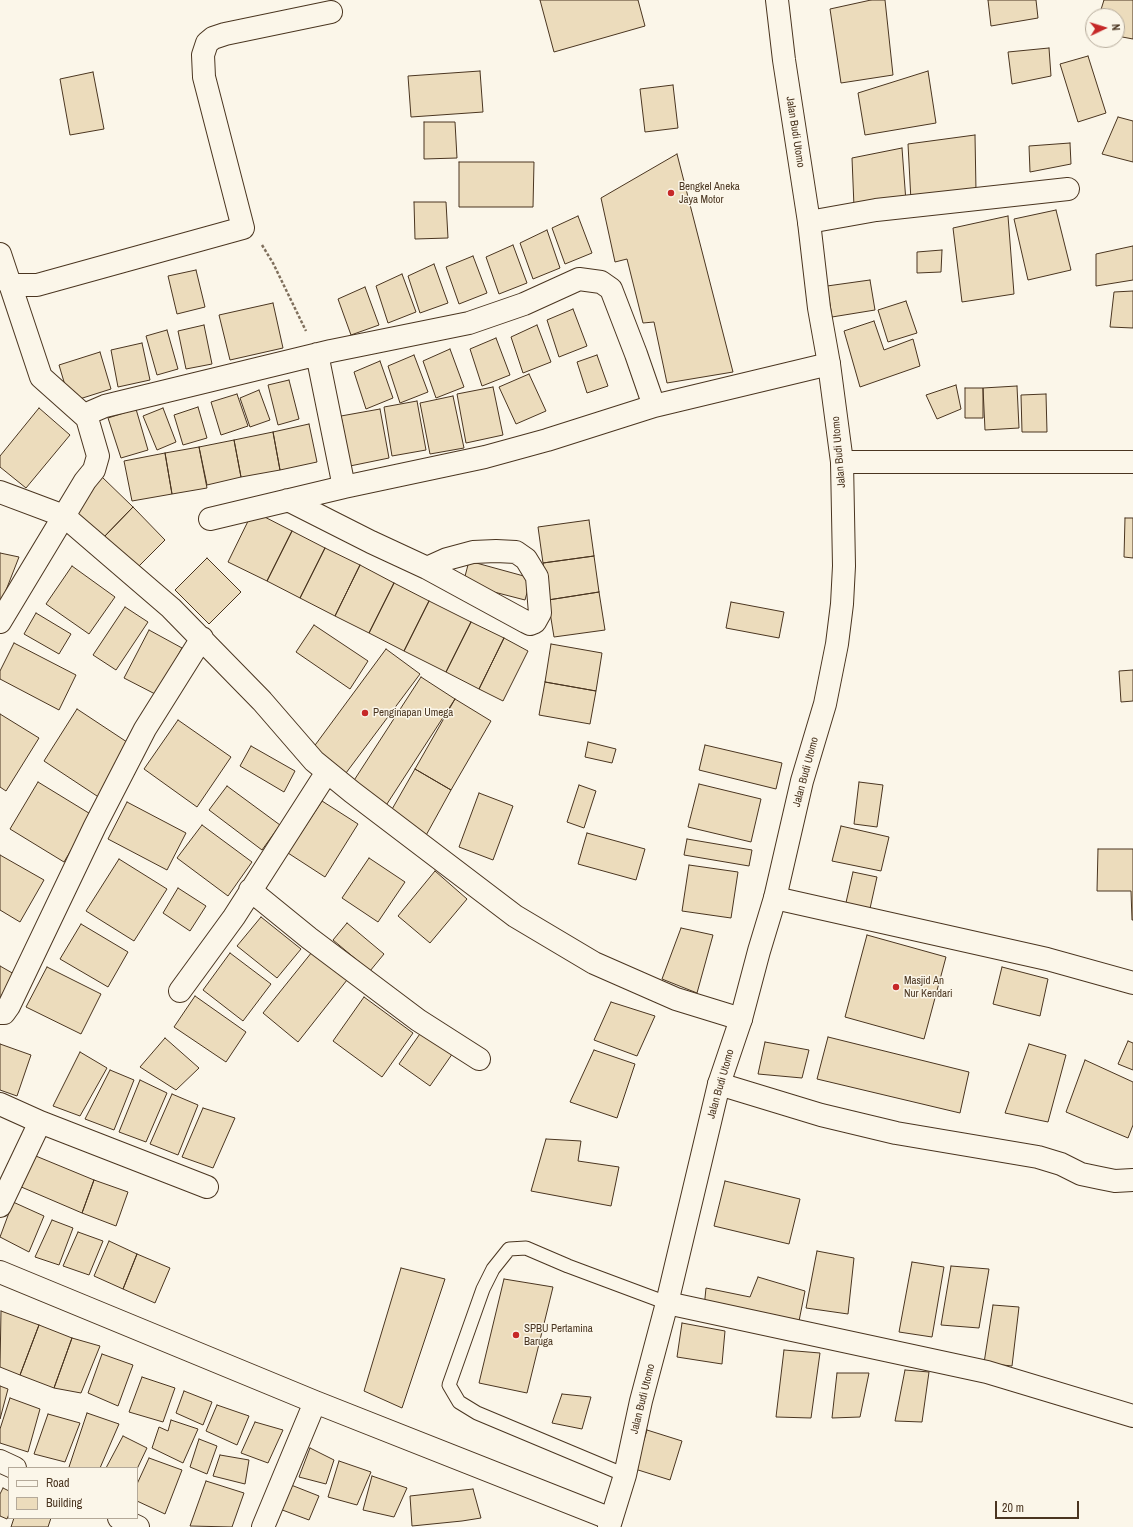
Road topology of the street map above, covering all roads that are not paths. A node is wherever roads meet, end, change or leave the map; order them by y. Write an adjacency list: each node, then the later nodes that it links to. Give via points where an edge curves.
1 (777, 0): 4 (street, Jalan Budi Utomo)
2 (331, 12): 6 (street, via 225,34 207,43 203,55 204,77 243,228 37,285)
3 (1068, 189): 4 (street, via 876,210)
4 (809, 222): 8 (street, Jalan Budi Utomo, via 819,308)
5 (0, 254): 6 (street)
6 (10, 285): 10 (street, via 41,377)
7 (317, 354): 9 (street, via 469,323 524,304 579,279 590,280 601,282 610,289); 10 (street, via 105,406 91,412); 13 (street)
8 (829, 364): 9 (street); 11 (street, Jalan Budi Utomo)
9 (654, 406): 13 (street, via 499,453)
10 (87, 418): 16 (street, via 98,456 97,462)
11 (842, 462): 12 (street); 23 (street, Jalan Budi Utomo, via 844,566 837,644 825,704 802,781)
12 (1133, 462)
13 (344, 487): 15 (street)
14 (0, 492): 16 (street)
15 (288, 500): 17 (street); 18 (street)
16 (64, 516): 19 (street); 20 (street)
17 (210, 519)
18 (427, 568): 18 (street, via 530,624 535,622 540,613 537,577 526,559 516,552 473,552)
19 (0, 622)
20 (202, 638): 21 (street, via 314,761); 26 (street, via 145,729 95,826 9,1006)
21 (327, 772): 22 (street); 27 (street, via 515,916 569,949 594,963 676,999)
22 (250, 890): 25 (street, via 234,917); 28 (street, via 418,1020)
23 (775, 898): 24 (street, via 1047,959); 27 (street, Jalan Budi Utomo)
24 (1133, 983)
25 (180, 991)
26 (0, 1014)
27 (741, 1019): 29 (street, Jalan Budi Utomo)
28 (479, 1059)
29 (719, 1084): 32 (street, via 873,1128 1038,1157 1061,1164 1080,1174 1115,1181); 36 (street, Jalan Budi Utomo)
30 (0, 1104): 31 (street)
31 (40, 1122): 33 (street); 34 (street)
32 (1133, 1180)
33 (207, 1187)
34 (0, 1206)
35 (0, 1272): 37 (street)
36 (667, 1303): 38 (street, via 987,1372); 41 (street, Jalan Budi Utomo); 41 (lane, via 526,1248 509,1249 493,1269 483,1289 449,1385 460,1402 477,1413)
37 (315, 1402): 43 (street); 45 (street)
38 (1133, 1416)
39 (0, 1460): 40 (street)
40 (14, 1467)
41 (625, 1475): 43 (street, Jalan Budi Utomo)
42 (121, 1519): 44 (street)
43 (610, 1523)
44 (138, 1527)
45 (263, 1527)

